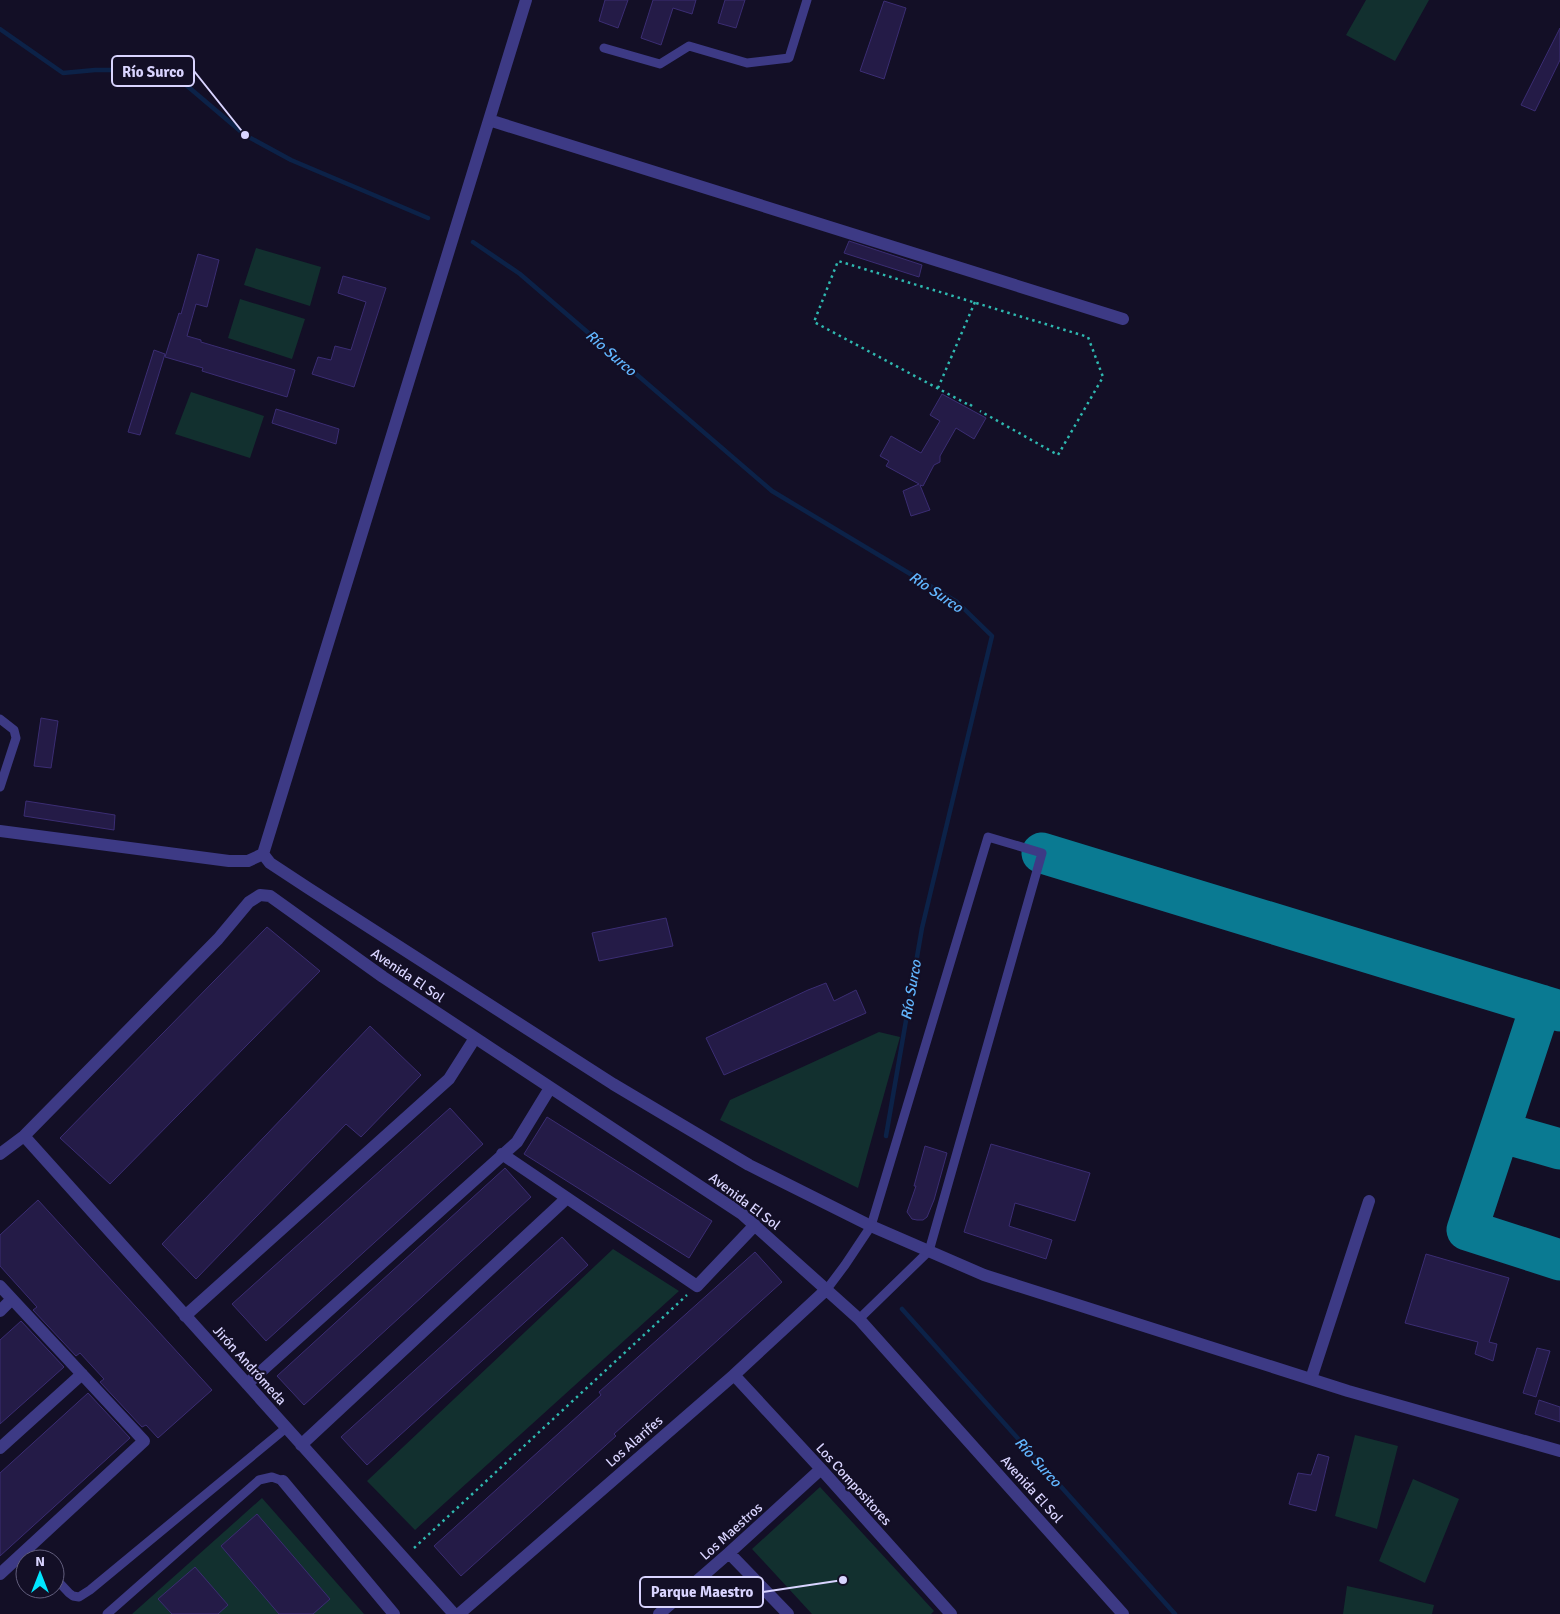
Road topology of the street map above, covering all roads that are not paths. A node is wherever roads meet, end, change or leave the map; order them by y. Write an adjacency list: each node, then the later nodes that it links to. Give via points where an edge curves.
1 (526, 0): 4 (street)
2 (807, 0): 3 (lane, via 790,58 747,63 689,46 660,64)
3 (604, 48)
4 (489, 120): 5 (street); 9 (street)
5 (1123, 319)
6 (0, 719): 7 (lane, via 14,730 16,738)
7 (0, 787)
8 (0, 831): 9 (street, via 229,862 248,862)
9 (263, 854): 18 (street, via 270,863 308,888 613,1084 749,1165)
10 (475, 1038): 11 (street, Avenida El Sol); 12 (street, Avenida El Sol, via 352,955 275,898 260,895 248,902 218,938); 24 (street, via 449,1079)
11 (550, 1088): 14 (street, via 517,1142); 17 (street, Avenida El Sol, via 717,1196)
12 (24, 1136): 13 (street); 24 (street, Jirón Andrómeda)
13 (0, 1154)
14 (502, 1154): 15 (street); 29 (street)
15 (567, 1198): 17 (street, via 697,1286); 31 (street)
16 (1369, 1201): 28 (street)
17 (755, 1225): 21 (street, Avenida El Sol)
18 (871, 1226): 19 (street); 19 (lane, via 988,837 1042,852); 21 (lane)
19 (929, 1252): 25 (lane); 28 (street, via 984,1275)
20 (0, 1286): 22 (street)
21 (827, 1289): 25 (street, Avenida El Sol); 27 (street, Los Alarifes)
22 (12, 1299): 23 (street); 26 (street)
23 (0, 1311)
24 (185, 1316): 29 (street, Jirón Andrómeda)
25 (859, 1319): 46 (street, Avenida El Sol)
26 (82, 1374): 32 (street); 37 (street, via 144,1441)
27 (734, 1375): 34 (street, Los Compositores); 42 (street, Los Alarifes)
28 (1311, 1379): 33 (street)
29 (247, 1384): 30 (street, Jirón Andrómeda)
30 (286, 1428): 31 (street, Jirón Andrómeda); 38 (lane, via 90,1590 79,1597)
31 (301, 1445): 41 (street, Jirón Andrómeda)
32 (0, 1448)
33 (1560, 1451)
34 (822, 1469): 36 (street, Los Maestros); 45 (street, Los Compositores)
35 (283, 1481): 39 (lane, via 272,1477 259,1480); 40 (street)
36 (729, 1553): 43 (street, Los Maestros); 44 (street)
37 (0, 1574)
38 (65, 1588)
39 (107, 1614)
40 (394, 1614)
41 (454, 1614)
42 (459, 1614)
43 (659, 1614)
44 (788, 1614)
45 (951, 1614)
46 (1123, 1614)

